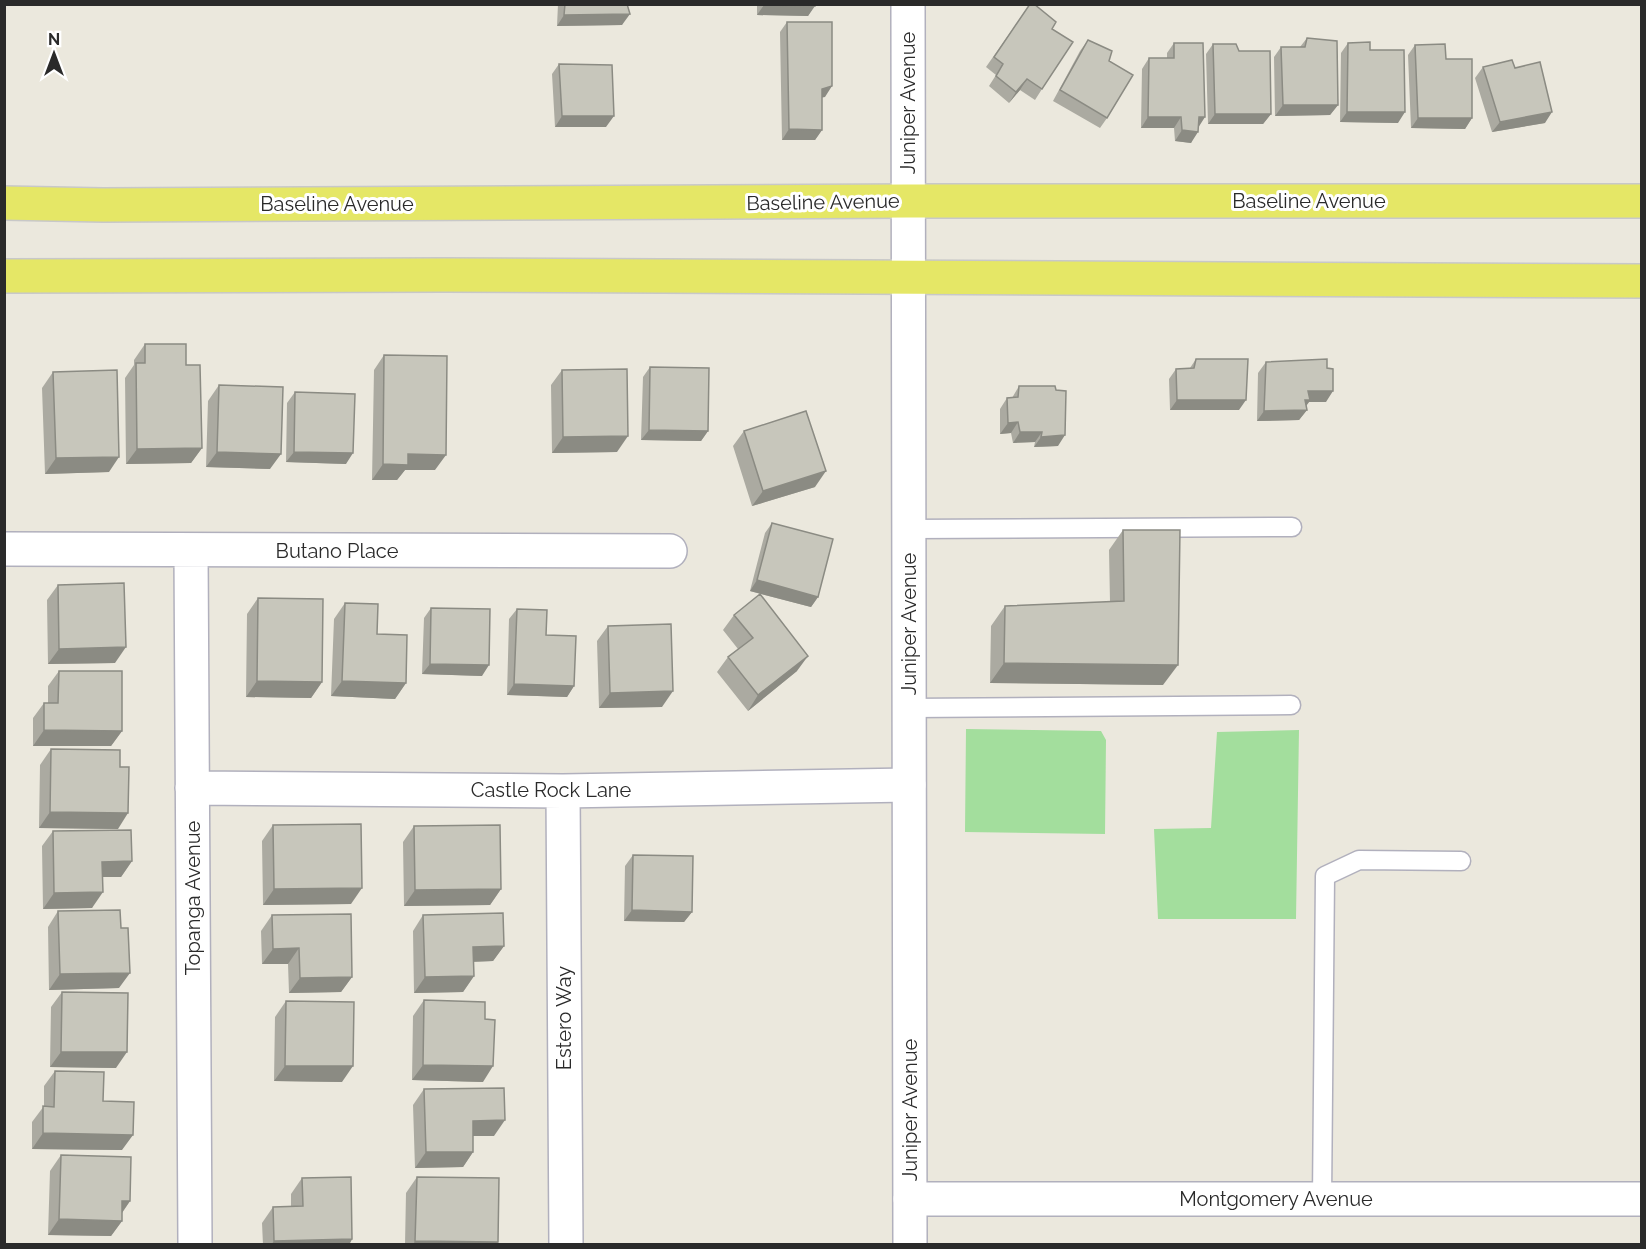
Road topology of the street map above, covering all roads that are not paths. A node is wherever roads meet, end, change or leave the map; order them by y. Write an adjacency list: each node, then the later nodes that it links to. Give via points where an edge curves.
1 (908, 4): 2 (street, Juniper Avenue)
2 (907, 201): 3 (main road, Baseline Avenue); 4 (main road, Baseline Avenue); 6 (street, Juniper Avenue)
3 (1641, 201)
4 (4, 203)
5 (4, 276): 6 (main road)
6 (907, 278): 7 (main road); 9 (street, Juniper Avenue)
7 (1641, 281)
8 (1292, 527): 9 (lane)
9 (909, 529): 14 (street, Juniper Avenue)
10 (4, 549): 11 (street, Butano Place)
11 (191, 551): 12 (street, Butano Place); 16 (street, Topanga Avenue)
12 (670, 551)
13 (1291, 705): 14 (lane)
14 (909, 708): 15 (street, Juniper Avenue)
15 (909, 785): 17 (street, Castle Rock Lane); 19 (street, Juniper Avenue)
16 (192, 788): 17 (street, Castle Rock Lane); 22 (street, Topanga Avenue)
17 (563, 791): 23 (street, Estero Way)
18 (1461, 861): 20 (lane, via 1359,860 1325,876)
19 (910, 1199): 20 (street, Montgomery Avenue); 24 (street, Juniper Avenue)
20 (1322, 1199): 21 (street, Montgomery Avenue)
21 (1641, 1199)
22 (195, 1245)
23 (566, 1245)
24 (910, 1245)

